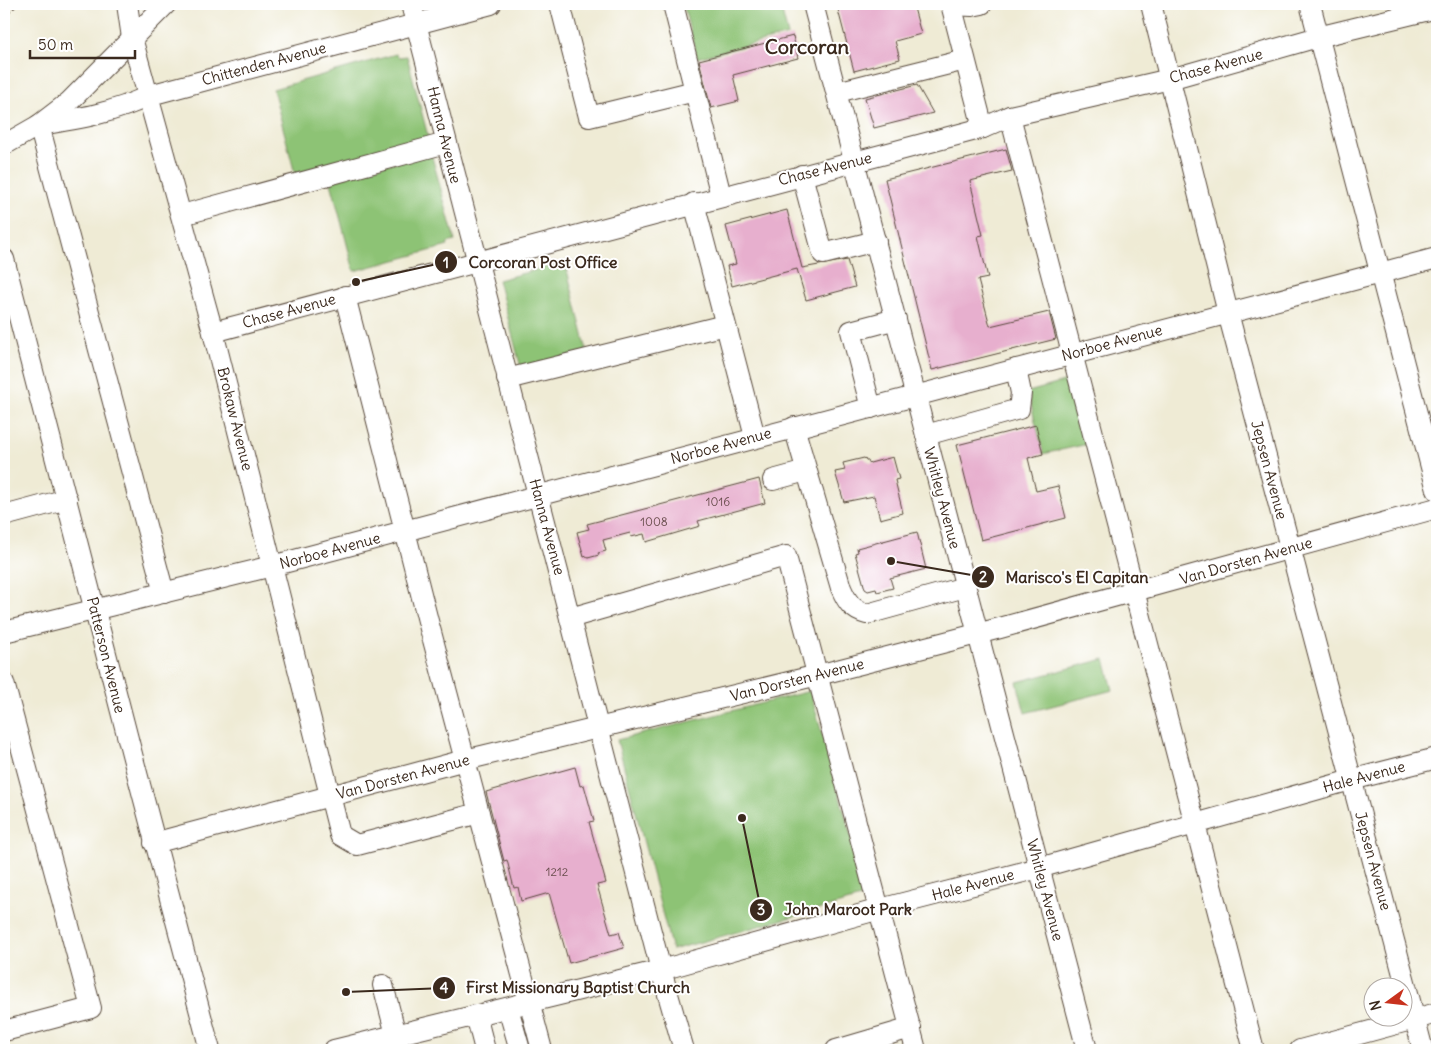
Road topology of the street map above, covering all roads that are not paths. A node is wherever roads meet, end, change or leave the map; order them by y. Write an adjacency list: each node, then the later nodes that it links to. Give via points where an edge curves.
1 (127, 4): 15 (street, Brokaw Avenue)
2 (166, 4): 15 (street)
3 (411, 4): 13 (street, Hanna Avenue)
4 (491, 4): 13 (street, Chittenden Avenue)
5 (560, 4): 18 (street, via 589,118)
6 (673, 4): 18 (street)
7 (814, 4): 19 (street, Whitley Avenue)
8 (951, 4): 9 (street); 16 (street)
9 (982, 4)
10 (1151, 4): 17 (street, Jepsen Avenue)
11 (1310, 4): 14 (street)
12 (1437, 8): 14 (street, Chase Avenue)
13 (416, 24): 20 (street, Chittenden Avenue); 24 (street, Hanna Avenue)
14 (1318, 37): 17 (street, Chase Avenue); 35 (street)
15 (132, 38): 20 (street, Brokaw Avenue); 22 (street, via 69,102)
16 (965, 60): 19 (street); 23 (street)
17 (1170, 79): 21 (street, Chase Avenue); 37 (street, Jepsen Avenue)
18 (695, 91): 28 (street)
19 (837, 92): 26 (street, Whitley Avenue)
20 (150, 95): 22 (street, Chittenden Avenue, via 130,105 84,118); 30 (street, Brokaw Avenue)
21 (1010, 116): 23 (street, Chase Avenue); 41 (street)
22 (39, 125): 25 (street); 60 (street)
23 (983, 128): 26 (street, Chase Avenue)
24 (446, 143): 30 (street); 34 (street, Hanna Avenue)
25 (4, 144)
26 (856, 162): 27 (street, Chase Avenue); 31 (street, Whitley Avenue)
27 (802, 175): 28 (street, Chase Avenue); 31 (street, via 823,254)
28 (721, 196): 29 (street, Chase Avenue)
29 (694, 203): 34 (street, Chase Avenue); 39 (street)
30 (182, 215): 40 (street, Brokaw Avenue)
31 (876, 241): 38 (street, Whitley Avenue)
32 (1437, 258): 35 (street, Norboe Avenue)
33 (4, 259): 53 (street, Patterson Avenue)
34 (476, 260): 36 (street, Chase Avenue); 43 (street, Hanna Avenue)
35 (1381, 272): 37 (street, Norboe Avenue); 51 (street)
36 (345, 296): 40 (street, Chase Avenue); 56 (street)
37 (1228, 313): 41 (street, Norboe Avenue); 57 (street, Jepsen Avenue)
38 (896, 319): 44 (street, Whitley Avenue); 45 (street, via 851,331)
39 (725, 325): 43 (street); 48 (street)
40 (213, 332): 58 (street, Brokaw Avenue)
41 (1072, 354): 42 (street, Norboe Avenue); 61 (street)
42 (1016, 369): 44 (street, Norboe Avenue); 47 (street, via 1021,393 1019,409)
43 (508, 378): 52 (street, Hanna Avenue)
44 (916, 397): 45 (street, Norboe Avenue); 47 (street, Whitley Avenue)
45 (871, 408): 46 (street, Norboe Avenue)
46 (794, 427): 48 (street, Norboe Avenue); 49 (street)
47 (926, 435): 59 (street, Whitley Avenue)
48 (755, 437): 52 (street, Norboe Avenue)
49 (806, 471): 50 (street); 59 (street, via 841,588 847,602 856,611 867,614)
50 (773, 480)
51 (1437, 490)
52 (538, 495): 56 (street, Norboe Avenue); 63 (street, Hanna Avenue)
53 (67, 500): 55 (street); 62 (street, Patterson Avenue)
54 (1437, 508): 57 (street, Van Dorsten Avenue)
55 (4, 516)
56 (406, 531): 58 (street, Norboe Avenue); 70 (street)
57 (1290, 548): 61 (street, Van Dorsten Avenue); 71 (street, Jepsen Avenue)
58 (272, 566): 60 (street, Norboe Avenue); 72 (street, Brokaw Avenue)
59 (965, 587): 65 (street, Whitley Avenue)
60 (164, 593): 62 (street, Norboe Avenue)
61 (1134, 593): 65 (street, Van Dorsten Avenue); 74 (street)
62 (95, 610): 64 (street, Norboe Avenue); 75 (street, Patterson Avenue)
63 (570, 618): 66 (street, via 786,556); 68 (street, Hanna Avenue)
64 (4, 632)
65 (977, 634): 66 (street, Van Dorsten Avenue); 76 (street, Whitley Avenue)
66 (818, 675): 68 (street, Van Dorsten Avenue); 77 (street)
67 (4, 683): 86 (street, via 91,1008)
68 (599, 726): 70 (street, Van Dorsten Avenue); 78 (street, Hanna Avenue)
69 (1437, 758): 71 (street, Hale Avenue)
70 (465, 760): 72 (street, Van Dorsten Avenue); 73 (street)
71 (1351, 780): 74 (street, Hale Avenue); 84 (street, Jepsen Avenue)
72 (330, 796): 73 (street, Brokaw Avenue, via 340,835 357,845); 75 (street, Van Dorsten Avenue)
73 (479, 813): 80 (street)
74 (1194, 824): 76 (street, Hale Avenue); 97 (street)
75 (154, 843): 88 (street, Patterson Avenue)
76 (1039, 868): 77 (street, Hale Avenue); 96 (street, Whitley Avenue)
77 (880, 909): 78 (street, Hale Avenue); 85 (street)
78 (660, 970): 80 (street, Hale Avenue); 93 (street, Hanna Avenue)
79 (383, 985): 87 (street)
80 (529, 1003): 81 (street, Hale Avenue); 92 (street)
81 (508, 1008): 83 (street, Hale Avenue); 91 (street)
82 (1437, 1012): 84 (street)
83 (476, 1015): 87 (street, Hale Avenue); 90 (street)
84 (1415, 1018): 98 (street); 99 (street, Jepsen Avenue)
85 (910, 1028): 94 (street); 95 (street)
86 (4, 1031)
87 (398, 1042): 89 (street, Hale Avenue)
88 (210, 1050)
89 (334, 1050)
90 (485, 1050)
91 (520, 1050)
92 (542, 1050)
93 (684, 1050)
94 (836, 1050)
95 (916, 1050)
96 (1087, 1050)
97 (1254, 1050)
98 (1300, 1050)
99 (1423, 1050)

